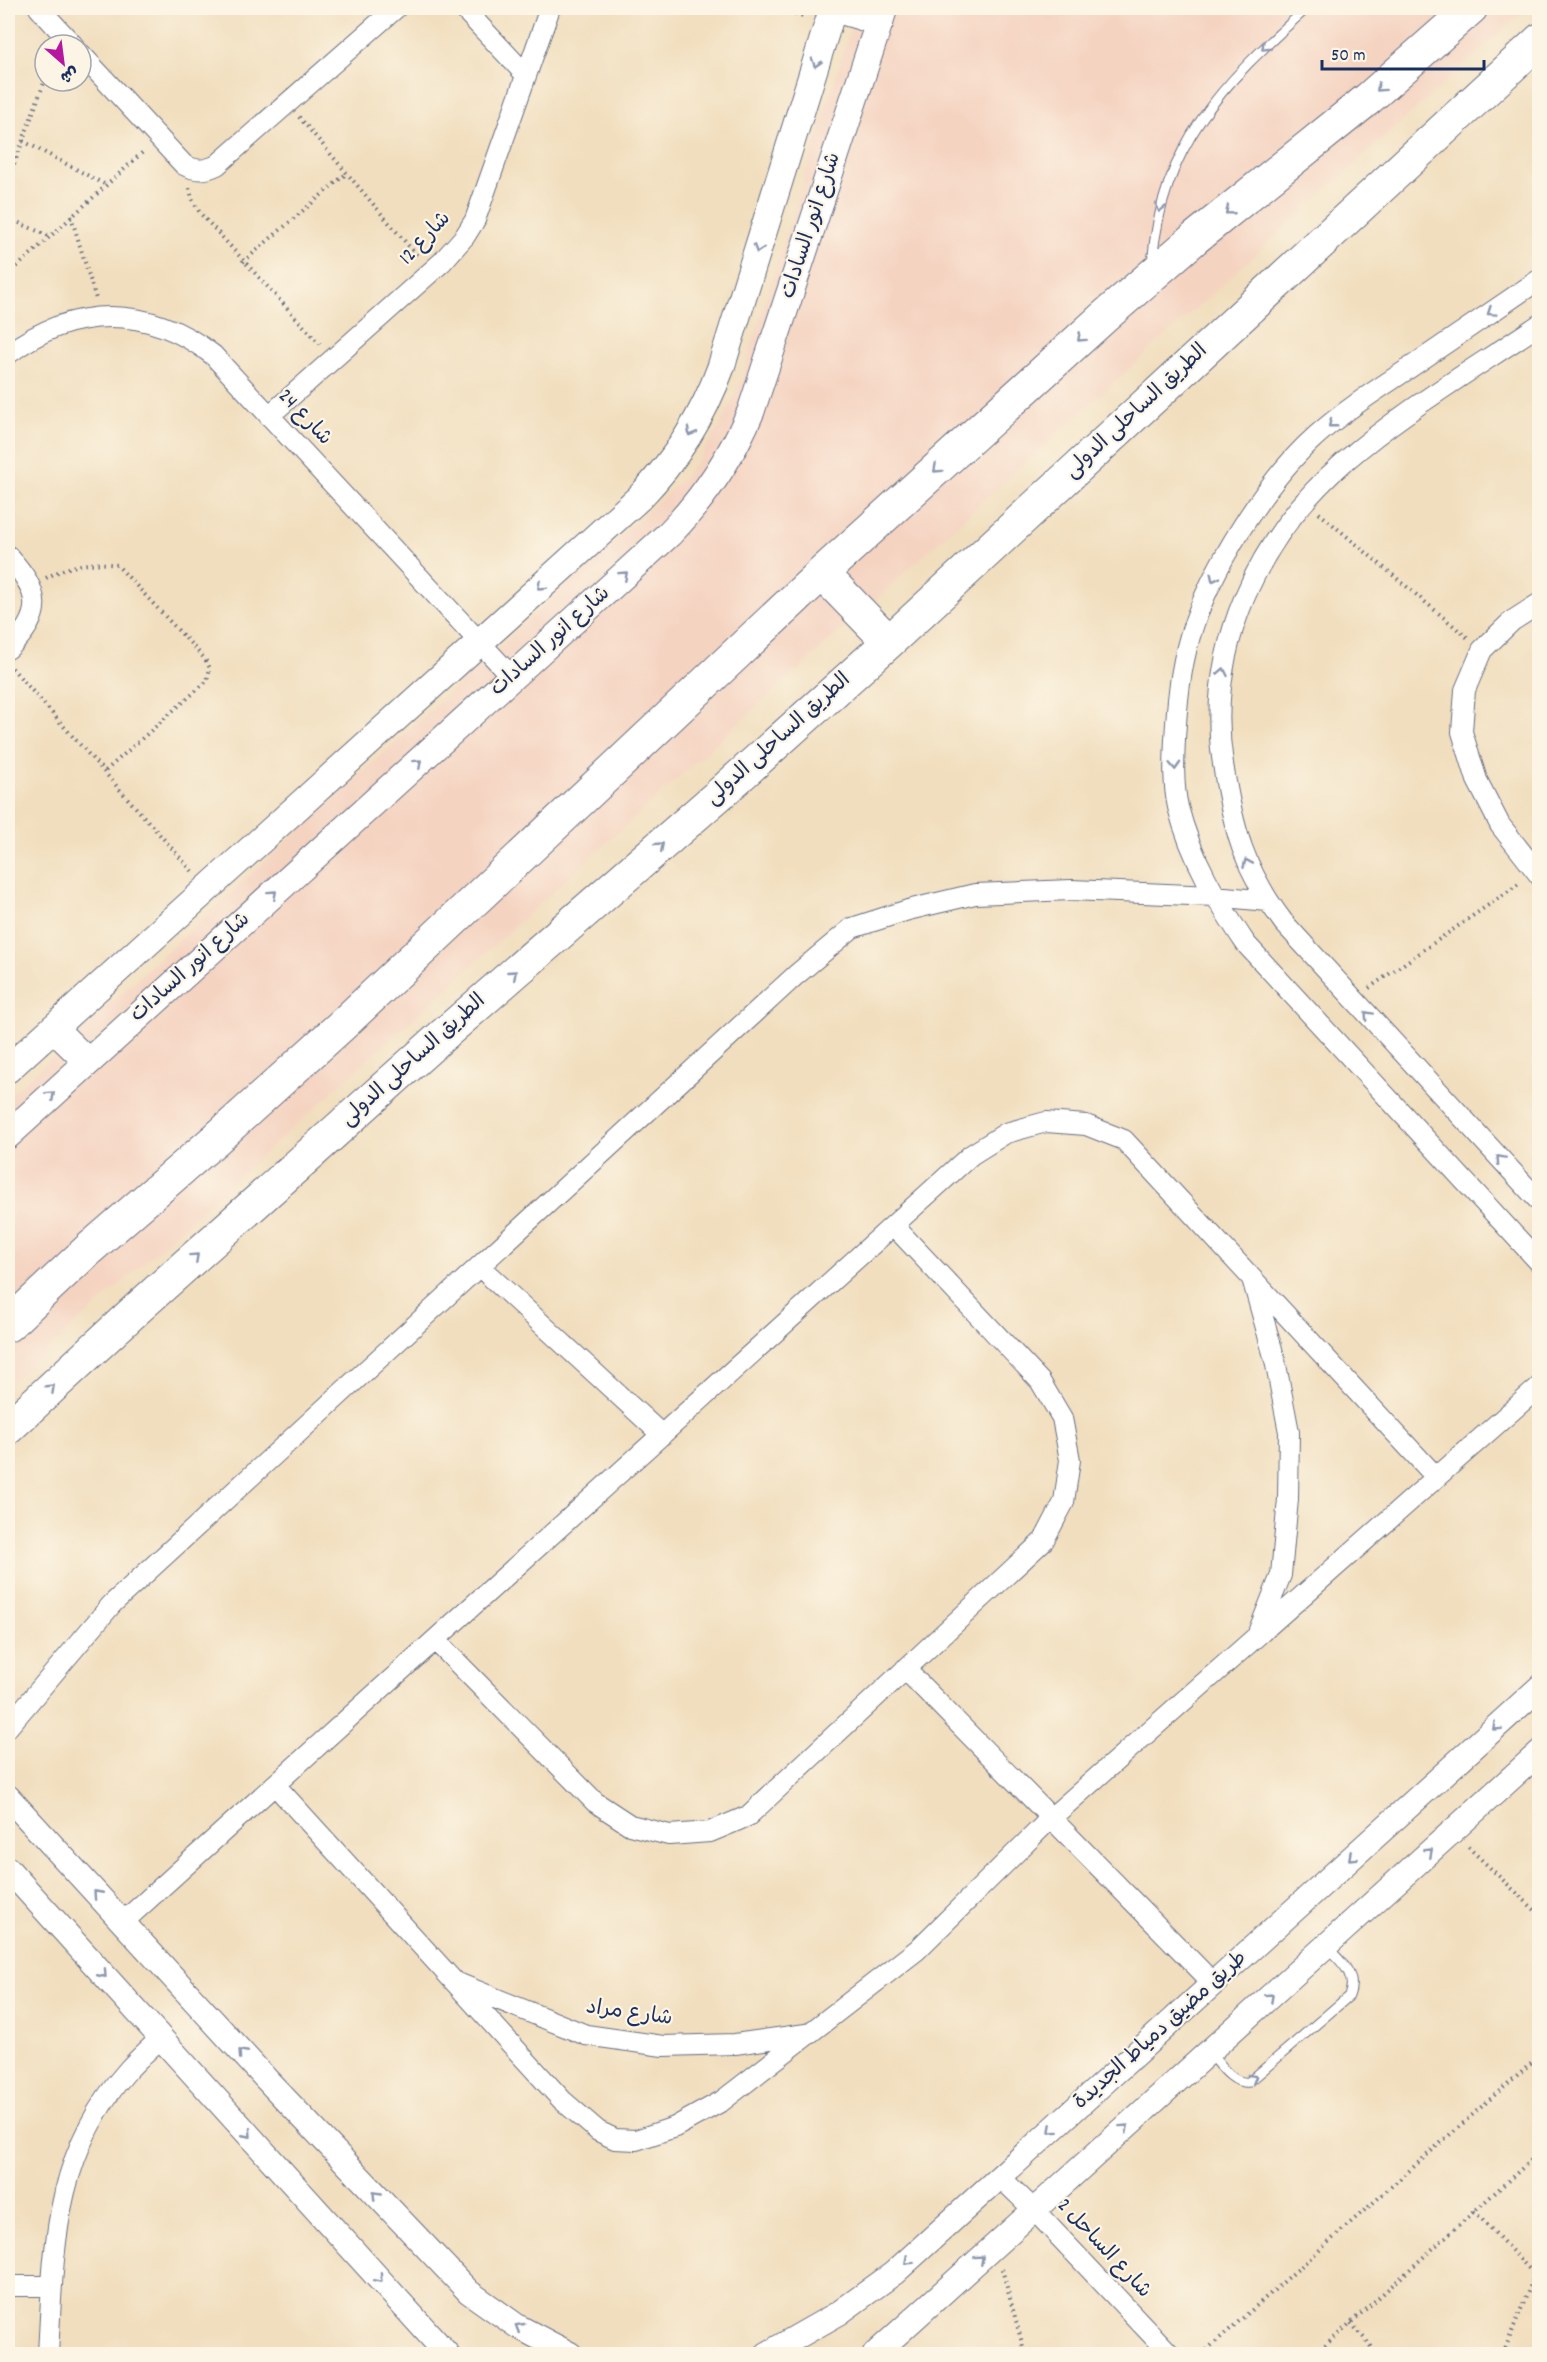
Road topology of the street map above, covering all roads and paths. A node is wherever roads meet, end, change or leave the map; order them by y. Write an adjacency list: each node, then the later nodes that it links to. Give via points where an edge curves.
1 (39, 8): 9 (street)
2 (396, 8): 14 (street)
3 (463, 8): 12 (street)
4 (550, 8): 12 (street, شارع 12)
5 (833, 8): 8 (main road); 40 (main road, شارع انور السادات, one-way to 40, via 721,367 697,423 673,459 639,498)
6 (1307, 8): 27 (lane, one-way to 27, via 1223,89 1184,145 1160,209)
7 (1471, 8): 27 (highway, one-way to 27, via 1360,106)
8 (882, 15): 44 (main road, شارع انور السادات, one-way to 8, via 669,534 725,464 751,411)
9 (62, 33)
10 (1539, 40): 39 (highway, الطريق الساحلى الدولى)
11 (93, 67): 15 (street)
12 (526, 75): 25 (street, شارع 12, via 475,220 454,250)
13 (40, 93): 16 (path)
14 (287, 103): 17 (street, via 217,165); 18 (path)
15 (158, 138): 17 (street); 20 (path)
16 (22, 141): 19 (path); 20 (path)
17 (192, 169): 24 (path, via 190,192 195,206)
18 (346, 173): 24 (path); 25 (path)
19 (8, 182)
20 (106, 185): 21 (path)
21 (71, 216): 23 (path); 29 (path)
22 (8, 218): 23 (path)
23 (49, 236): 26 (path)
24 (243, 262): 32 (path)
25 (431, 272): 32 (street, شارع 12)
26 (8, 275)
27 (1151, 276): 36 (highway, one-way to 36)
28 (1539, 279): 48 (street, one-way to 48, via 1360,401 1316,436 1278,477 1214,577 1190,636 1177,698 1174,762 1178,806)
29 (102, 318): 31 (street, شارع 24, via 51,329); 33 (street, شارع 24, via 153,322 185,335 213,355)
30 (1539, 324): 34 (street, via 1383,430)
31 (8, 354)
32 (333, 359): 33 (street, شارع 12)
33 (268, 416): 40 (street, شارع 24)
34 (1305, 501): 42 (path); 49 (street, one-way to 34, via 1242,852 1227,790 1219,739 1220,687 1230,636 1247,588 1272,543)
35 (8, 556): 37 (street, via 27,578)
36 (822, 573): 39 (highway); 60 (highway, via 350,1019)
37 (31, 589): 41 (street, via 30,623); 45 (path, via 72,566 117,565 209,663 207,681)
38 (1539, 603): 42 (street, via 1512,621)
39 (889, 642): 62 (highway, الطريق الساحلى الدولى, one-way to 39, via 441,1036)
40 (479, 643): 44 (street, شارع 24); 47 (main road, شارع انور السادات)
41 (8, 649)
42 (1482, 650): 46 (street, via 1465,690 1462,732 1477,780 1500,825)
43 (8, 663): 45 (path)
44 (512, 678): 52 (main road, شارع انور السادات, one-way to 44)
45 (104, 772): 47 (path)
46 (1538, 872): 50 (path)
47 (207, 889): 51 (main road, شارع انور السادات)
48 (1214, 896): 49 (street); 57 (street, via 1246,944); 58 (street, via 1071,890 975,894 852,928)
49 (1268, 901): 50 (street)
50 (1353, 999): 55 (street, one-way to 50)
51 (53, 1028): 52 (main road); 53 (main road, شارع انور السادات)
52 (88, 1062): 54 (main road, شارع انور السادات, one-way to 52)
53 (8, 1069)
54 (8, 1135)
55 (1539, 1202)
56 (894, 1226): 59 (street, via 971,1155 1006,1133 1046,1122 1086,1125 1124,1140); 63 (street); 67 (street, via 1040,1381 1062,1418 1070,1460 1064,1502 1044,1540)
57 (1539, 1263)
58 (480, 1267): 63 (street); 69 (street, via 112,1604)
59 (1251, 1276): 64 (street); 65 (street, via 1275,1360 1289,1432 1281,1575)
60 (8, 1325)
61 (1539, 1386): 64 (street)
62 (8, 1428)
63 (662, 1435): 66 (street)
64 (1436, 1478): 65 (street)
65 (1257, 1636): 73 (street)
66 (435, 1640): 67 (street, via 596,1802 630,1825 669,1835 710,1832 748,1816); 71 (street)
67 (905, 1669): 73 (street)
68 (1539, 1687): 80 (street, طريق مضيق دمياط الجديدة, one-way to 80)
69 (8, 1727)
70 (1539, 1752): 74 (street)
71 (275, 1785): 77 (street); 79 (street)
72 (8, 1797): 77 (street, one-way to 72)
73 (1051, 1818): 80 (street); 81 (street, via 917,1950)
74 (1452, 1832): 76 (path); 78 (street, one-way to 74)
75 (8, 1869): 82 (street, one-way to 82)
76 (1539, 1915)
77 (123, 1923): 99 (street, one-way to 77, via 516,2326 469,2292)
78 (1326, 1946): 83 (street, one-way to 78); 83 (lane, one-way to 78, via 1235,2080 1249,2082 1349,1996 1350,1974)
79 (452, 1981): 81 (street, شارع مراد, via 597,2037 663,2046 735,2044); 81 (street, via 562,2100 598,2131 615,2139 636,2140 675,2127 722,2101)
80 (1213, 1983): 86 (street, طريق مضيق دمياط الجديدة, one-way to 86)
81 (808, 2034)
82 (161, 2038): 95 (street, via 127,2070 78,2148 63,2193); 98 (street, one-way to 98)
83 (1209, 2052): 87 (street, one-way to 83)
84 (1539, 2055): 104 (path)
85 (1539, 2152): 88 (path)
86 (1000, 2177): 87 (street, شارع الساحل 2); 100 (street, طريق مضيق دمياط الجديدة, one-way to 100, via 867,2294)
87 (1034, 2210): 89 (street); 103 (street, شارع الساحل 2)
88 (1474, 2211): 91 (path); 96 (path)
89 (996, 2245): 101 (street, one-way to 89); 102 (path)
90 (1539, 2262): 91 (path)
91 (1534, 2274): 92 (path)
92 (1531, 2280): 93 (path); 107 (path)
93 (1539, 2284)
94 (8, 2286): 95 (street)
95 (52, 2286): 97 (street)
96 (1351, 2323): 105 (path); 106 (path)
97 (48, 2355)
98 (447, 2355)
99 (570, 2355)
100 (767, 2355)
101 (875, 2355)
102 (1025, 2355)
103 (1170, 2355)
104 (1203, 2355)
105 (1316, 2355)
106 (1378, 2355)
107 (1503, 2355)

